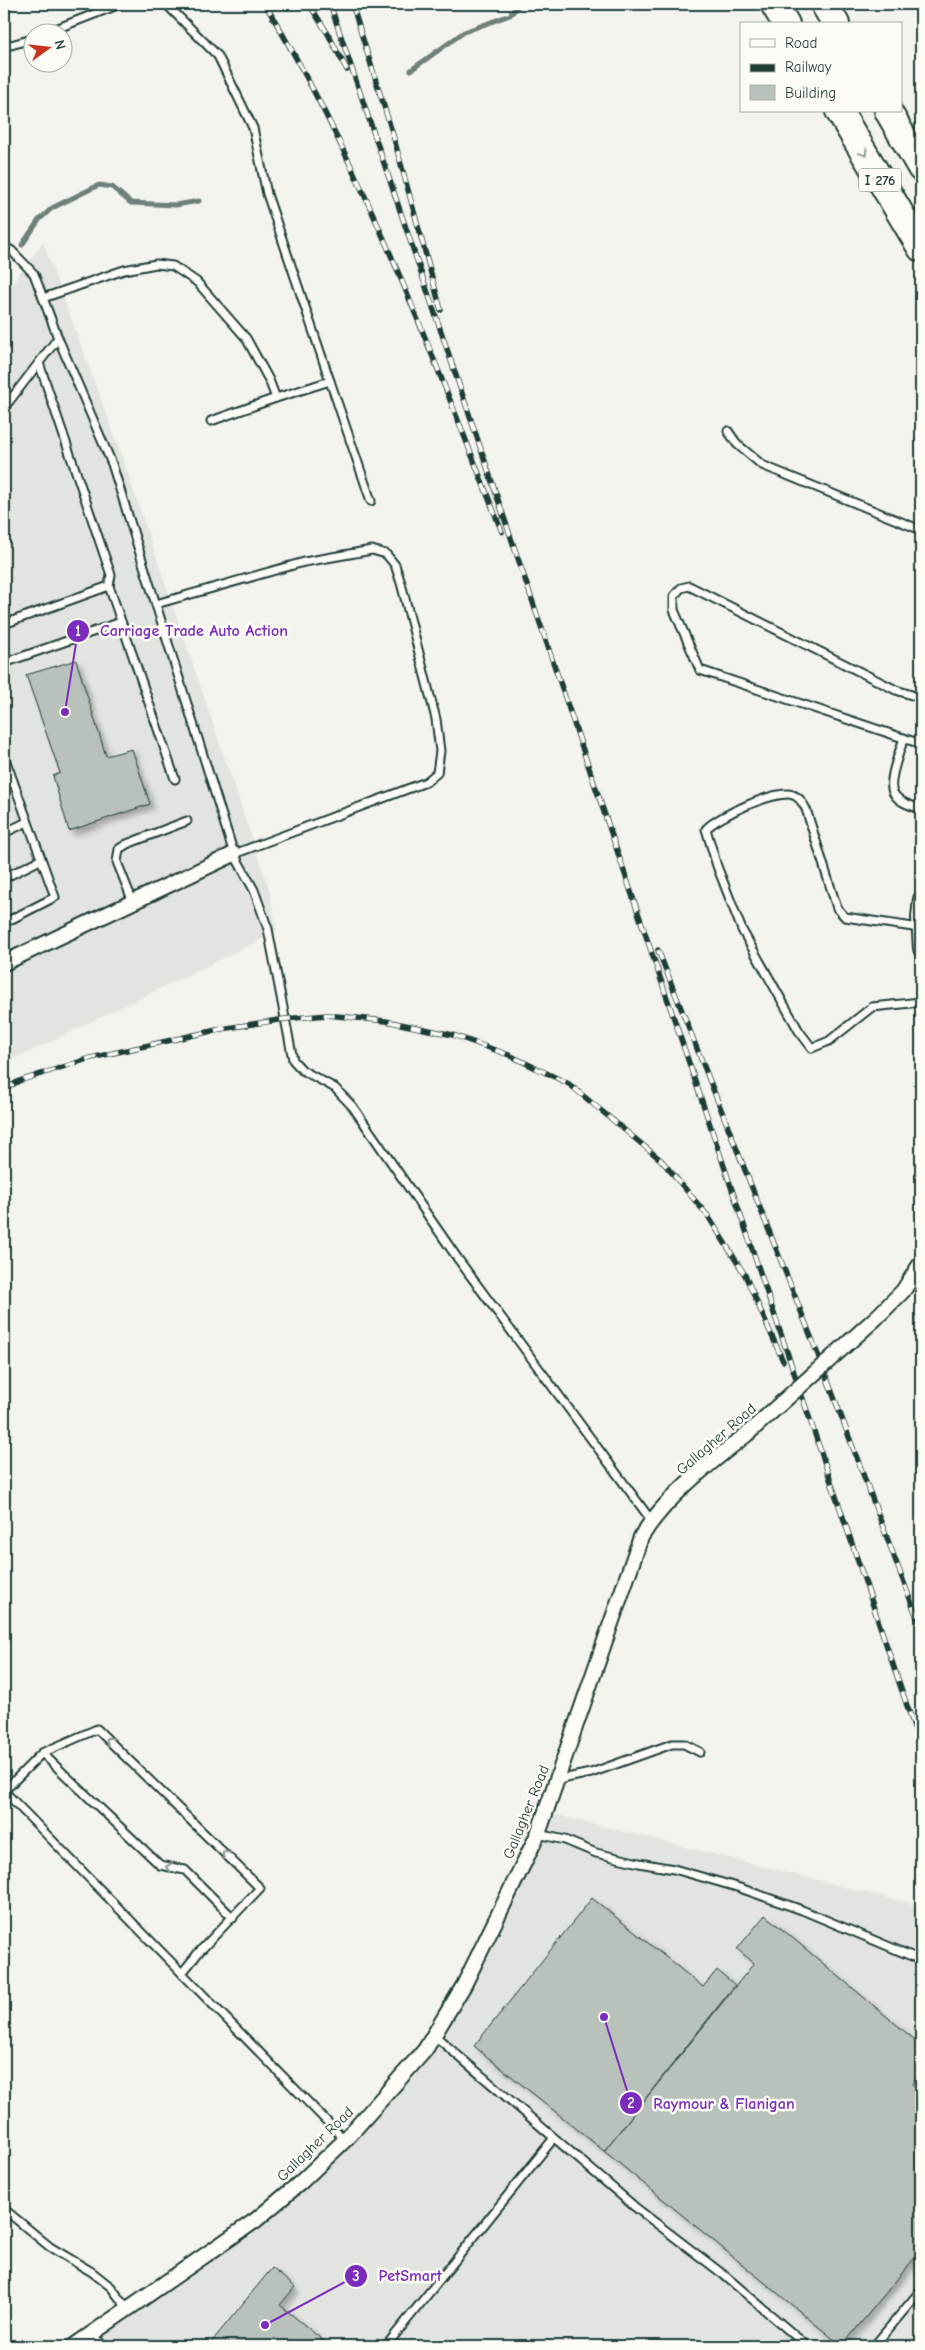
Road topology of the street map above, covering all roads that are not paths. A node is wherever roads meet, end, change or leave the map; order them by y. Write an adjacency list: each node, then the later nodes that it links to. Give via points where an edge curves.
1 (120, 4): 7 (lane)
2 (166, 4): 18 (lane, via 218,56 253,128 268,194)
3 (774, 4): 5 (highway)
4 (824, 4): 6 (highway)
5 (785, 22)
6 (835, 22)
7 (72, 23)
8 (4, 42): 9 (lane, via 11,46)
9 (22, 42)
10 (840, 112): 14 (highway, I 276, one-way to 14)
11 (889, 112): 12 (highway, I 276)
12 (921, 168)
13 (4, 246): 15 (lane, via 34,274)
14 (921, 248)
15 (43, 298): 16 (lane); 19 (lane, via 124,270 156,264 173,266 197,282 246,338)
16 (58, 338): 17 (lane); 26 (lane, via 112,464)
17 (39, 363): 20 (lane); 25 (lane, via 112,575)
18 (330, 382): 19 (lane); 23 (lane)
19 (276, 398): 21 (lane)
20 (4, 408)
21 (211, 421)
22 (728, 431): 24 (lane, via 736,444 762,465)
23 (371, 501)
24 (921, 530)
25 (109, 586): 27 (lane); 28 (lane)
26 (156, 604): 41 (lane); 41 (lane, via 304,562 372,550 386,554 396,565 436,719 440,751 437,773 426,782)
27 (121, 622): 29 (lane); 34 (lane)
28 (4, 624)
29 (4, 663)
30 (921, 698): 31 (lane, via 896,690 689,586 681,588 674,596 674,610 700,670)
31 (904, 738): 32 (lane); 37 (lane, via 891,783 894,794)
32 (921, 744)
33 (4, 756): 35 (lane)
34 (175, 779)
35 (13, 782): 36 (lane); 39 (lane)
36 (4, 786)
37 (921, 809)
38 (187, 821): 45 (lane, via 119,849 117,862)
39 (27, 822): 40 (lane); 42 (lane)
40 (4, 833)
41 (234, 854): 45 (street); 52 (lane, via 254,890 268,929 294,1060 302,1070 335,1088 353,1107 458,1259)
42 (40, 860): 43 (lane); 46 (lane, via 55,897)
43 (4, 878)
44 (921, 899): 47 (street)
45 (133, 902): 49 (street)
46 (4, 923)
47 (920, 928): 48 (street); 50 (lane, via 845,917 837,908 806,809 802,801 793,795 784,794 736,808 713,821 706,829 742,930 799,1031 812,1048 829,1041 872,1007)
48 (921, 949)
49 (4, 963)
50 (921, 1002)
51 (921, 1263): 52 (street, Gallagher Road, bridge, via 903,1291 877,1317 708,1465)
52 (651, 1520): 55 (street, Gallagher Road, via 640,1537)
53 (700, 1752): 55 (lane, via 684,1744 672,1744 591,1774)
54 (42, 1753): 56 (lane); 58 (lane, one-way to 54, via 185,1870 160,1865); 58 (lane, one-way to 54, via 260,1888 97,1729)
55 (556, 1780): 57 (street, Gallagher Road)
56 (4, 1791): 60 (lane)
57 (538, 1834): 59 (lane, via 565,1840 596,1853 674,1868 740,1888); 61 (street, Gallagher Road, via 464,1985)
58 (233, 1918): 60 (lane)
59 (921, 1960)
60 (182, 1973): 63 (lane)
61 (434, 2035): 62 (lane); 63 (street, Gallagher Road, via 425,2050)
62 (554, 2138): 70 (lane); 71 (lane)
63 (345, 2140): 66 (street, Gallagher Road, via 256,2220)
64 (4, 2208): 66 (lane, via 50,2247 111,2287)
65 (921, 2290): 72 (lane)
66 (127, 2308): 67 (street, Gallagher Road)
67 (91, 2335): 68 (street, Gallagher Road); 69 (lane)
68 (74, 2346)
69 (105, 2346)
70 (386, 2346)
71 (807, 2346)
72 (874, 2346)

